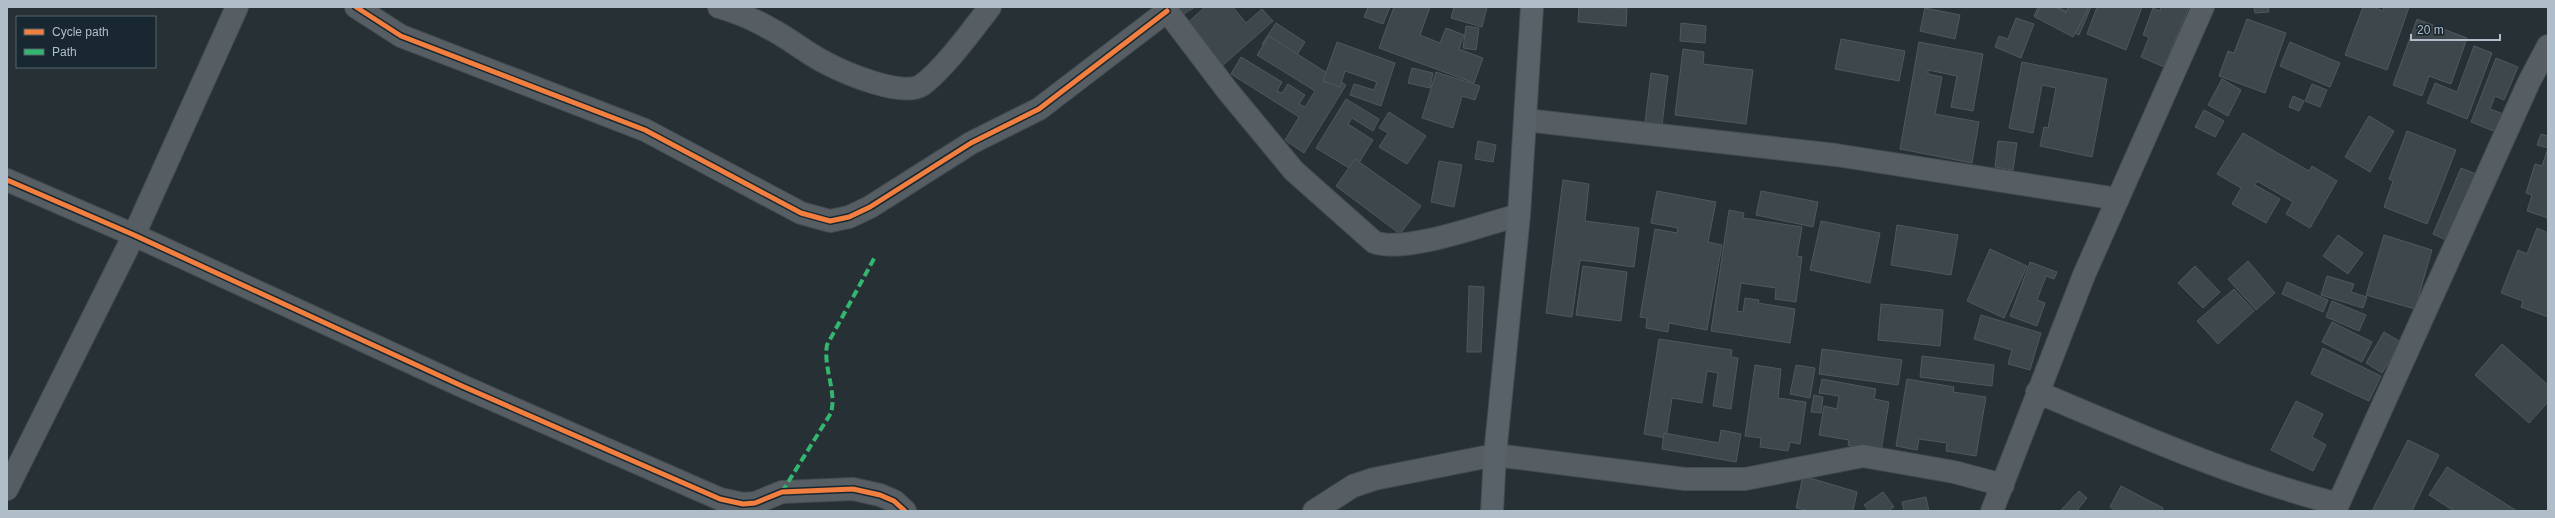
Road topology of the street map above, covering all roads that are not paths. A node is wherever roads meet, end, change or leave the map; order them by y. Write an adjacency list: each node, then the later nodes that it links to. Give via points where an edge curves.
1 (237, 7): 13 (street)
2 (356, 7): 7 (street, via 402,36 645,130 801,213 830,221 850,217 870,207 971,143 1039,109)
3 (719, 7): 4 (street, via 743,14 771,28 827,64 863,79 900,88 921,86)
4 (990, 7)
5 (1532, 7): 9 (main road)
6 (2203, 7): 11 (street)
7 (1166, 9): 12 (street, via 1294,171 1374,242 1384,246 1405,245)
8 (2548, 46): 18 (street, via 2529,82)
9 (1525, 120): 11 (street, via 1836,155); 12 (main road)
10 (7, 180): 13 (street)
11 (2118, 199): 14 (street)
12 (1519, 215): 15 (main road)
13 (134, 235): 17 (street); 19 (street, via 462,386 720,499 743,504 755,503 782,492 853,489 880,495 894,501)
14 (2037, 392): 16 (street); 18 (street, via 2186,454)
15 (1495, 455): 16 (street, via 1685,479 1745,479 1863,456 1954,472); 20 (street, via 1374,479 1353,486); 21 (main road)
16 (2003, 485): 22 (street)
17 (7, 489)
18 (2336, 508)
19 (905, 511)
20 (1314, 511)
21 (1492, 511)
22 (1992, 511)

